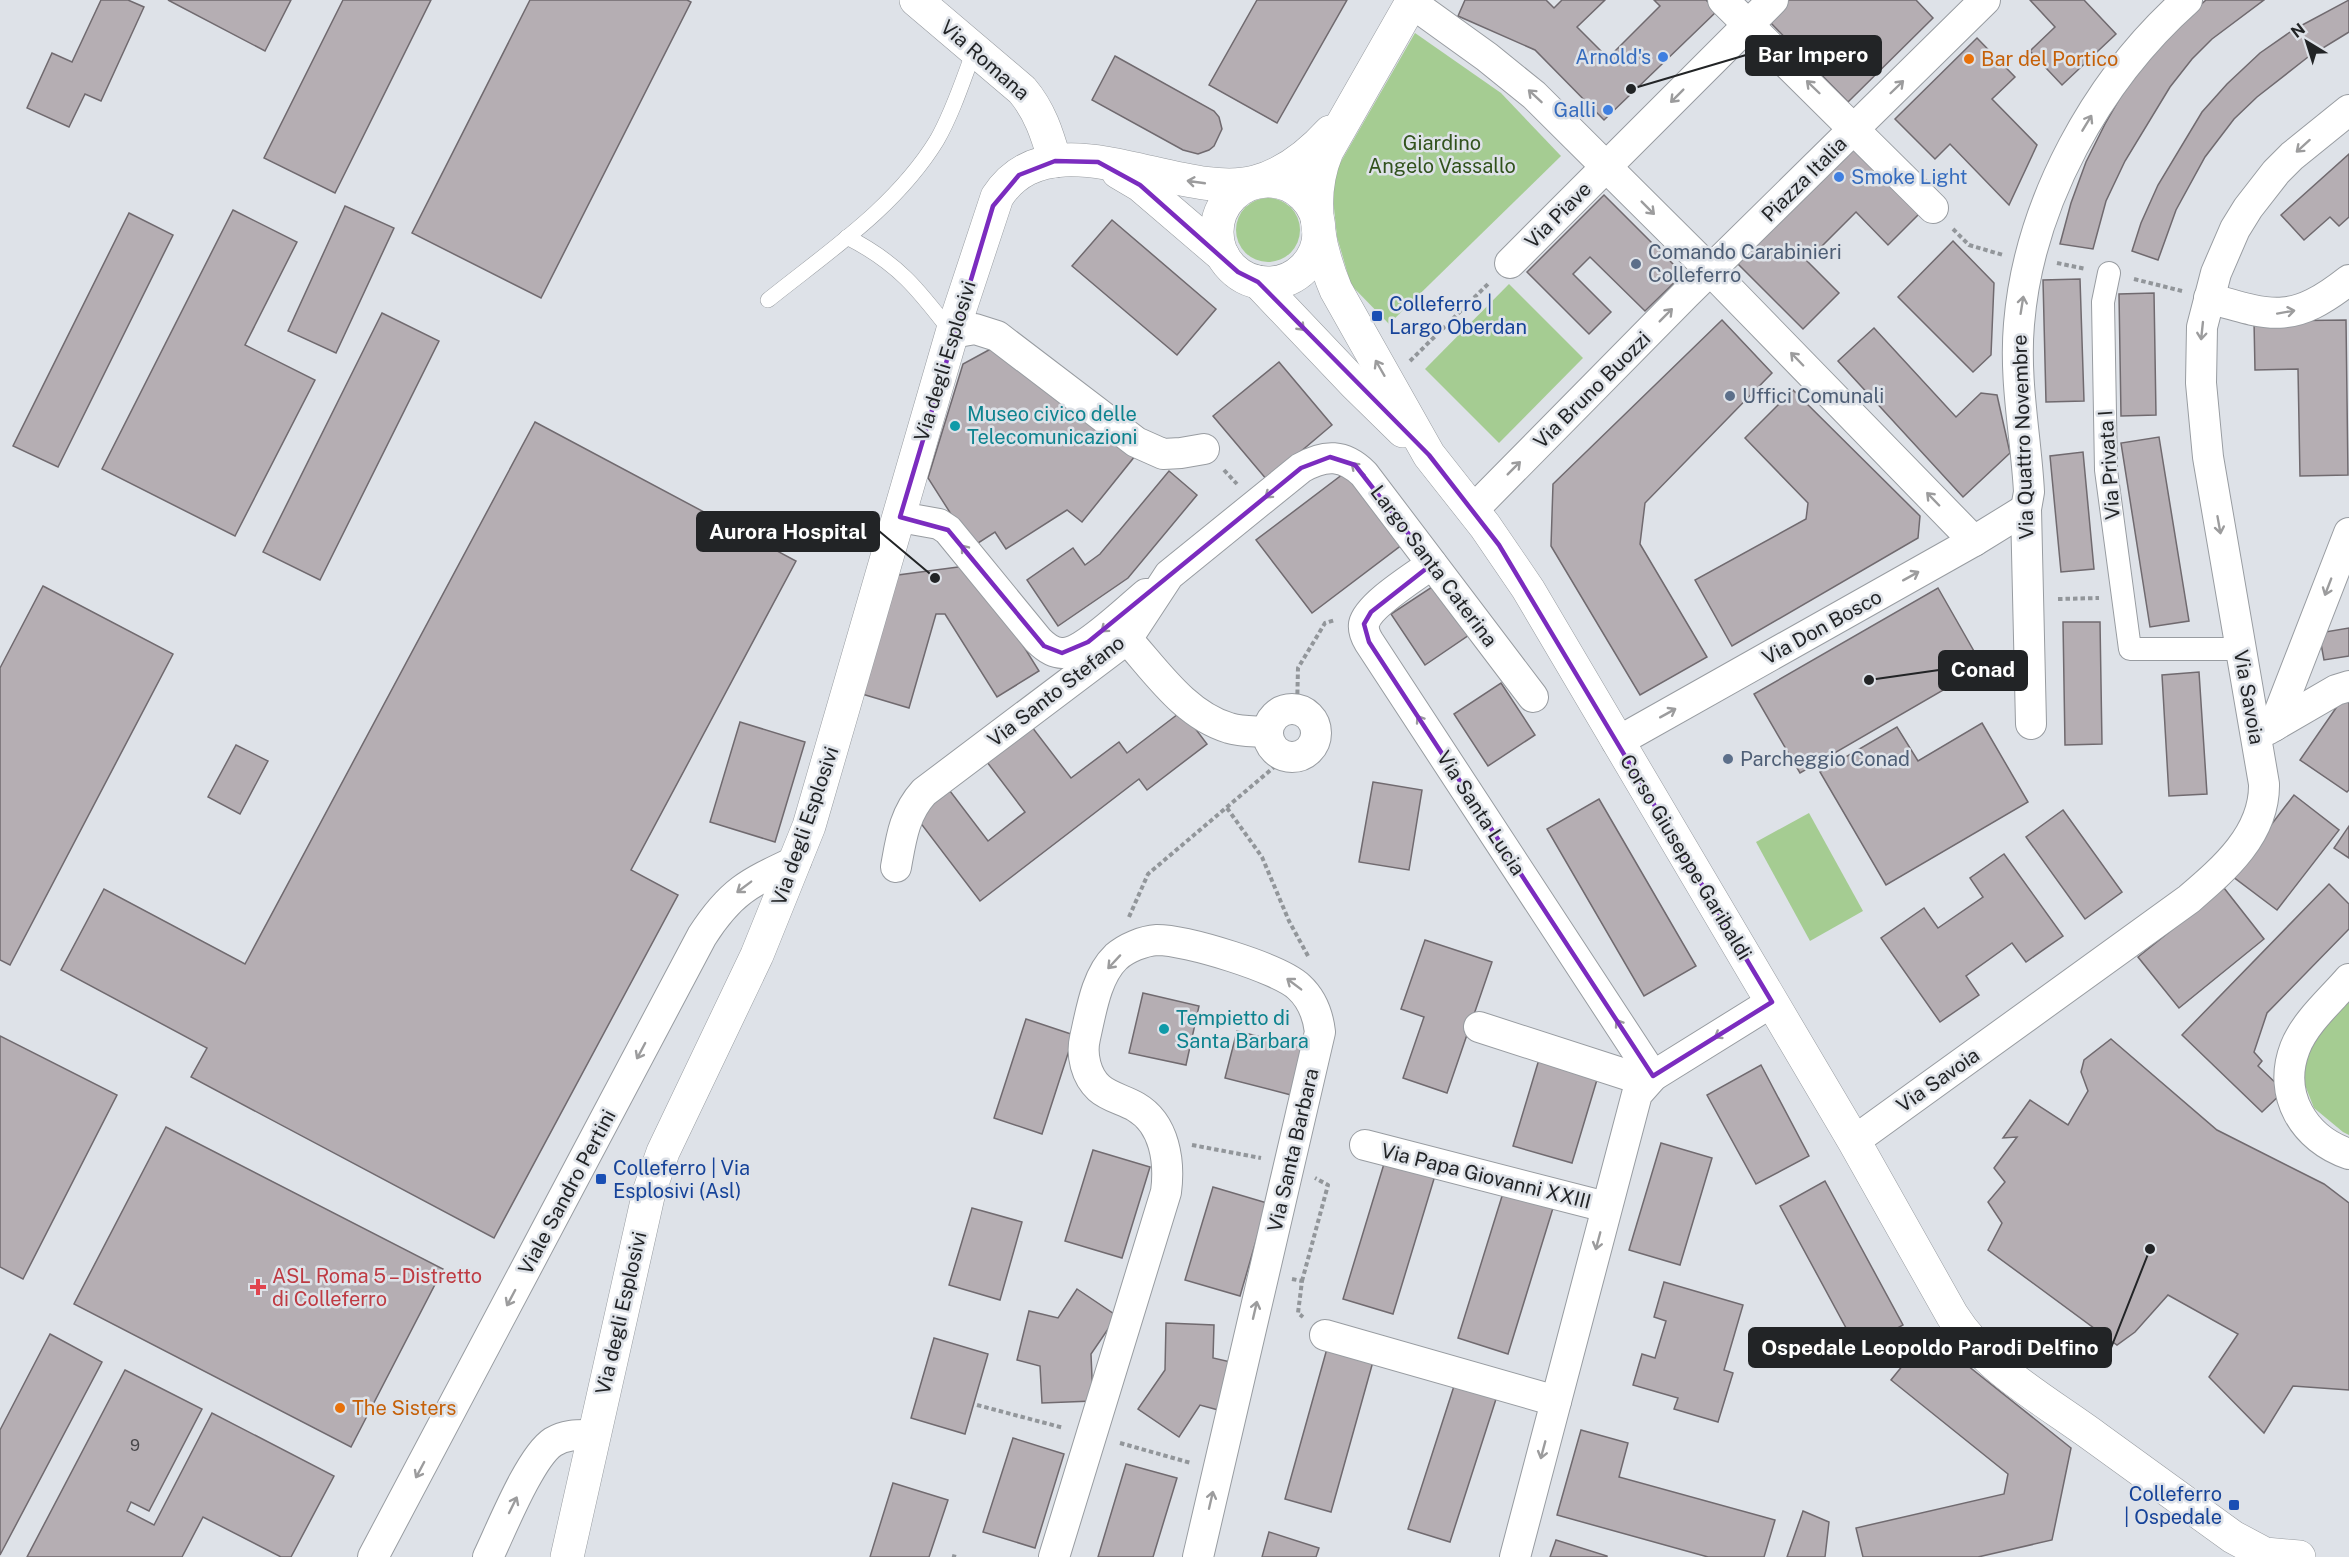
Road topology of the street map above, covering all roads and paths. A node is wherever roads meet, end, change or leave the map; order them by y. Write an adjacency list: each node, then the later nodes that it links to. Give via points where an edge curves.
1 (916, 0): 8 (main road, Via Romana)
2 (1724, 0): 7 (street, Piazza Italia)
3 (1773, 0): 7 (street)
4 (2187, 0): 20 (street, Via Quattro Novembre, one-way to 4, via 2054,187 2097,106 2140,47)
5 (1413, 1): 9 (main road, Corso Giuseppe Garibaldi); 14 (street, one-way to 5, via 1519,82)
6 (1978, 2): 11 (street, one-way to 6)
7 (1748, 25): 11 (street, Piazza Italia, one-way to 7); 14 (street, one-way to 14)
8 (974, 51): 12 (main road, Via Romana, via 1015,83 1035,106); 18 (lane, via 945,124 917,169 886,204)
9 (1360, 96): 15 (main road, Corso Giuseppe Garibaldi, via 1312,151); 17 (main road, Corso Giuseppe Garibaldi, via 1319,171)
10 (2349, 110): 26 (street, Via Savoia, one-way to 26, via 2309,141 2261,190 2235,229)
11 (1855, 128): 16 (street); 22 (street, Piazza Italia)
12 (1055, 161): 13 (main road, Via degli Esplosivi); 28 (main road, Via degli Esplosivi, via 1019,175 997,197)
13 (1098, 162): 15 (main road, Via degli Esplosivi, one-way to 13, via 1198,182); 19 (main road, Via degli Esplosivi, via 1140,185)
14 (1607, 167): 21 (street, Via Piave); 22 (street, one-way to 22)
15 (1255, 182): 17 (main road, via 1270,180 1298,190 1316,214); 19 (main road, via 1240,189 1221,212 1217,226)
16 (1933, 208): 20 (path, via 1969,245)
17 (1319, 229): 25 (main road, via 1317,247 1302,270 1286,280); 29 (main road, Corso Giuseppe Garibaldi, one-way to 17, via 1326,268)
18 (847, 237): 27 (lane); 28 (lane, via 902,272)
19 (1223, 256): 25 (main road, via 1238,272)
20 (2031, 258): 23 (path); 35 (street, Via Quattro Novembre, one-way to 20, via 2029,492 2018,352 2021,307)
21 (1510, 263): 29 (path)
22 (1710, 270): 34 (street, Via Bruno Buozzi, one-way to 22); 38 (street, one-way to 22)
23 (2109, 273): 26 (path); 41 (street, Via Privata I, via 2103,302 2106,470)
24 (2349, 280): 26 (street, one-way to 24, via 2258,313 2283,314 2319,300)
25 (1258, 282): 31 (main road, one-way to 31)
26 (2209, 298): 45 (street, Via Savoia, one-way to 45, via 2201,346 2202,405)
27 (768, 300)
28 (952, 333): 30 (street, via 975,329 997,336 1147,448 1163,454); 36 (main road, Via degli Esplosivi)
29 (1388, 382): 31 (main road, Corso Giuseppe Garibaldi)
30 (1204, 449): 33 (path)
31 (1429, 455): 34 (main road, Corso Giuseppe Garibaldi)
32 (1320, 459): 33 (street, Via Santo Stefano, one-way to 33, via 1301,468); 39 (street, Largo Santa Caterina, one-way to 32, via 1355,465 1339,458)
33 (1256, 505): 40 (street, Via Santo Stefano)
34 (1473, 510): 52 (main road, Corso Giuseppe Garibaldi, via 1528,590)
35 (2026, 510): 38 (street, Via Don Bosco); 42 (street, Via Quattro Novembre)
36 (900, 517): 40 (street, one-way to 36, via 1088,642 1062,653 1038,640 948,530 939,524); 55 (main road, Via degli Esplosivi)
37 (2349, 532): 50 (street, one-way to 50)
38 (1974, 541): 52 (street, Via Don Bosco, one-way to 38)
39 (1432, 564): 43 (street, Via Santa Lucia); 47 (street, Largo Santa Caterina)
40 (1169, 575): 44 (street, Via Santo Stefano)
41 (2123, 598): 42 (path); 45 (street, Via Privata I, via 2130,649)
42 (2028, 599): 49 (street, Via Quattro Novembre)
43 (1376, 607): 48 (path, via 1325,623 1298,668); 62 (street, Via Santa Lucia, one-way to 43, via 1369,642 1364,624)
44 (1127, 639): 51 (street, via 1170,688 1201,714 1232,729); 56 (street, Via Santo Stefano, via 924,792 904,826)
45 (2240, 649): 50 (street, Via Savoia)
46 (2349, 686): 50 (street)
47 (1533, 697)
48 (1297, 709): 51 (street, via 1276,713); 53 (street, via 1311,718 1316,734 1310,750)
49 (2031, 724)
50 (2264, 731): 64 (street, Via Savoia, via 2261,810 2227,864 2137,939)
51 (1267, 732): 53 (street, via 1272,748)
52 (1617, 742): 60 (main road, Corso Giuseppe Garibaldi)
53 (1286, 757): 54 (path)
54 (1227, 808): 57 (path, via 1148,874); 58 (path, via 1262,857)
55 (796, 861): 73 (main road, Via degli Esplosivi, via 660,1162 639,1231); 78 (street, Viale Sandro Pertini, one-way to 78, via 743,888 702,936)
56 (896, 867)
57 (1125, 926)
58 (1311, 961)
59 (2349, 979): 66 (street, via 2300,1037 2291,1060 2290,1084 2296,1108 2308,1129)
60 (1772, 1002): 62 (street, one-way to 62); 64 (main road, Corso Giuseppe Garibaldi)
61 (1479, 1027): 62 (street)
62 (1649, 1079): 68 (street, Via Papa Giovanni XXIII, via 1634,1101)
63 (1161, 1138): 67 (path); 67 (street, Via Santa Barbara, one-way to 63, via 1320,1032 1315,1009 1298,986 1273,970 1156,940 1116,957 1101,978 1084,1041 1084,1055 1088,1073 1099,1088 1136,1107 1152,1122); 81 (street, Via Santa Barbara, via 1168,1167 1166,1192)
64 (1854, 1141): 76 (main road, Corso Giuseppe Garibaldi, via 1969,1339 1993,1362)
65 (1365, 1145): 68 (street, Via Papa Giovanni XXIII)
66 (2349, 1154)
67 (1290, 1164): 69 (street, Via Santa Barbara); 70 (path, via 1328,1185)
68 (1606, 1207): 72 (street, Via Papa Giovanni XXIII, one-way to 72)
69 (1264, 1272): 70 (path); 75 (street, Via Santa Barbara, one-way to 69)
70 (1302, 1281): 71 (path, via 1298,1313)
71 (1325, 1335): 72 (street)
72 (1556, 1401): 83 (street, Via Papa Giovanni XXIII, one-way to 83)
73 (594, 1435): 79 (street, one-way to 73, via 532,1467 546,1448 570,1435); 80 (main road, Via degli Esplosivi)
74 (1151, 1451): 75 (path)
75 (1218, 1471): 82 (street, Via Santa Barbara, one-way to 75)
76 (2226, 1543): 77 (main road, Corso Giuseppe Garibaldi)
77 (2285, 1556)
78 (373, 1557)
79 (488, 1557)
80 (567, 1557)
81 (1054, 1557)
82 (1198, 1557)
83 (1515, 1557)

